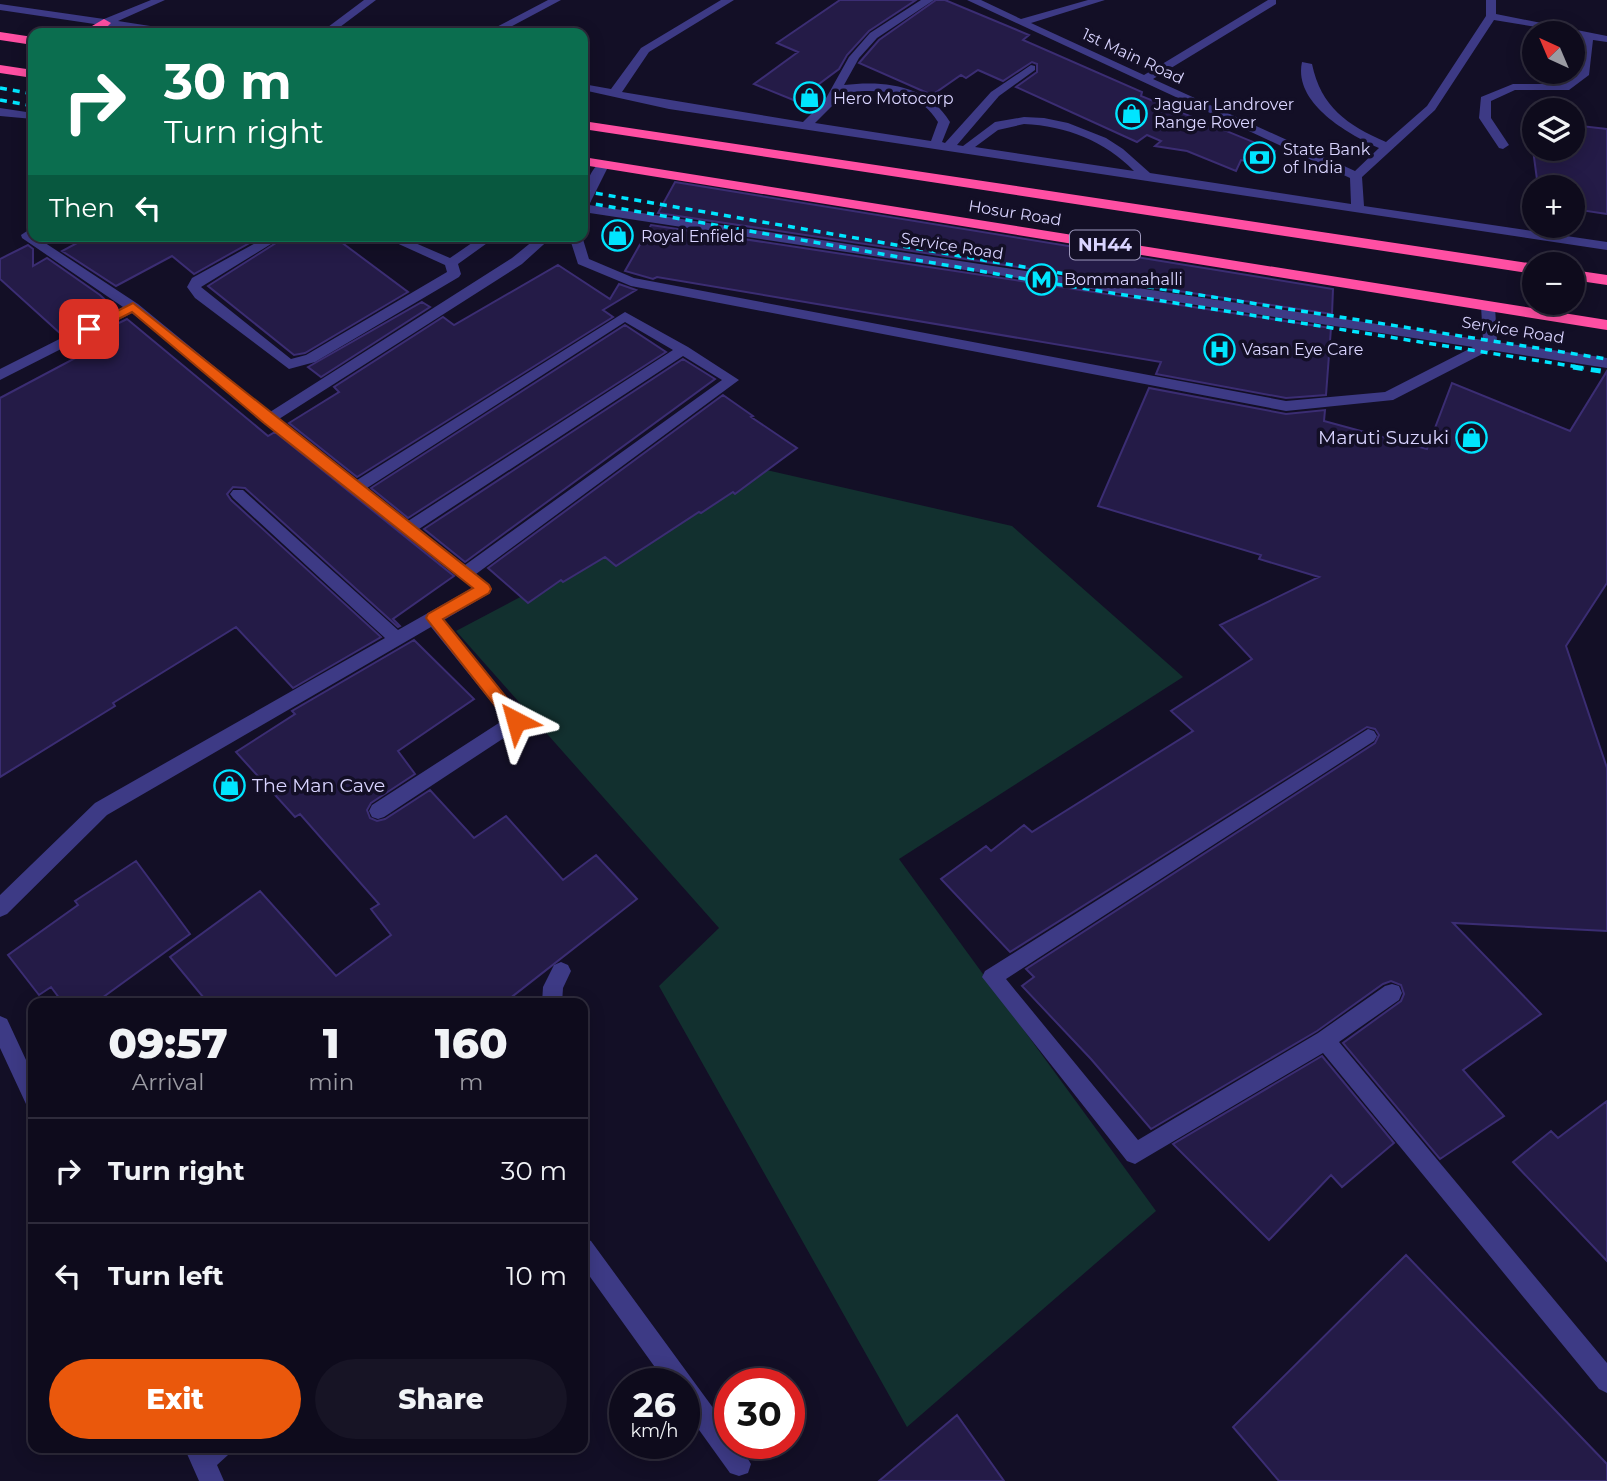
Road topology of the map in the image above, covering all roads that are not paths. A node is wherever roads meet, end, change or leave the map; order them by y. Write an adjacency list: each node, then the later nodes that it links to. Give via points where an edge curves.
1 (160, 0): 13 (street)
2 (371, 0): 16 (street)
3 (556, 0): 17 (street)
4 (729, 0): 29 (street, via 645,50)
5 (929, 0): 28 (street, via 873,34 848,65)
6 (972, 0): 12 (street, 1st Main Road)
7 (1100, 0): 12 (street)
8 (1491, 0): 11 (street)
9 (1272, 2): 26 (street)
10 (0, 7): 13 (street)
11 (1491, 16): 19 (street); 36 (street, via 1431,108)
12 (1021, 22): 26 (street, 1st Main Road)
13 (104, 23): 14 (highway); 15 (street)
14 (96, 28)
15 (140, 28)
16 (332, 28)
17 (501, 28)
18 (0, 36): 21 (highway)
19 (1588, 36): 20 (street); 34 (street, via 1583,75 1565,88 1513,87 1485,99 1485,118)
20 (1607, 39)
21 (28, 40)
22 (1306, 64): 36 (street, via 1311,89 1325,107 1356,134)
23 (1031, 68): 35 (street, via 995,94)
24 (0, 69): 25 (highway)
25 (28, 73)
26 (1145, 79): 40 (street, 1st Main Road)
27 (588, 87): 29 (street)
28 (836, 90): 33 (street); 35 (street, via 878,87 923,101 941,114)
29 (614, 94): 33 (street)
30 (0, 111): 31 (street)
31 (28, 116)
32 (588, 126): 53 (highway, Hosur Road / NH44)
33 (805, 126): 35 (street)
34 (1503, 145)
35 (941, 147): 37 (street)
36 (1385, 148): 40 (street)
37 (965, 150): 41 (street); 41 (street, via 1005,122 1050,123 1110,146 1132,160)
38 (588, 163): 39 (highway, Hosur Road / NH44)
39 (603, 165): 42 (street); 56 (highway, Hosur Road / NH44)
40 (1356, 176): 44 (street)
41 (1147, 178): 44 (street)
42 (588, 196)
43 (588, 207): 59 (street, Service Road)
44 (1358, 210): 51 (street)
45 (37, 242): 57 (street)
46 (267, 242): 52 (street, via 197,281 194,287 289,364 310,359 446,282 455,271)
47 (401, 242): 52 (street)
48 (482, 242): 52 (street)
49 (540, 242): 63 (street)
50 (577, 242): 59 (street, via 583,261 631,282 1286,406 1388,397)
51 (1607, 246)
52 (451, 263)
53 (1522, 268)
54 (1585, 277): 55 (highway)
55 (1607, 280)
56 (1488, 306): 58 (highway, Hosur Road / NH44); 59 (street)
57 (133, 307): 62 (street); 63 (street)
58 (1607, 325)
59 (1490, 344): 61 (street, Service Road)
60 (683, 350): 64 (street, via 625,316); 66 (street); 67 (street, via 732,380)
61 (1607, 363)
62 (0, 375)
63 (269, 419): 64 (street)
64 (356, 488): 66 (street)
65 (238, 494): 69 (street)
66 (407, 529): 67 (street)
67 (465, 574): 68 (street, via 484,589)
68 (433, 618): 69 (street); 71 (street, via 516,721)
69 (397, 639): 72 (street, via 101,808)
70 (1368, 736): 77 (street, via 992,976 1135,1153)
71 (379, 811)
72 (0, 908)
73 (561, 971): 75 (street)
74 (1392, 993): 77 (street)
75 (552, 998)
76 (0, 1026): 78 (street)
77 (1325, 1040): 81 (street)
78 (28, 1086)
79 (588, 1256): 80 (street)
80 (669, 1368)
81 (1607, 1381)
82 (700, 1411): 83 (street)
83 (738, 1464)

